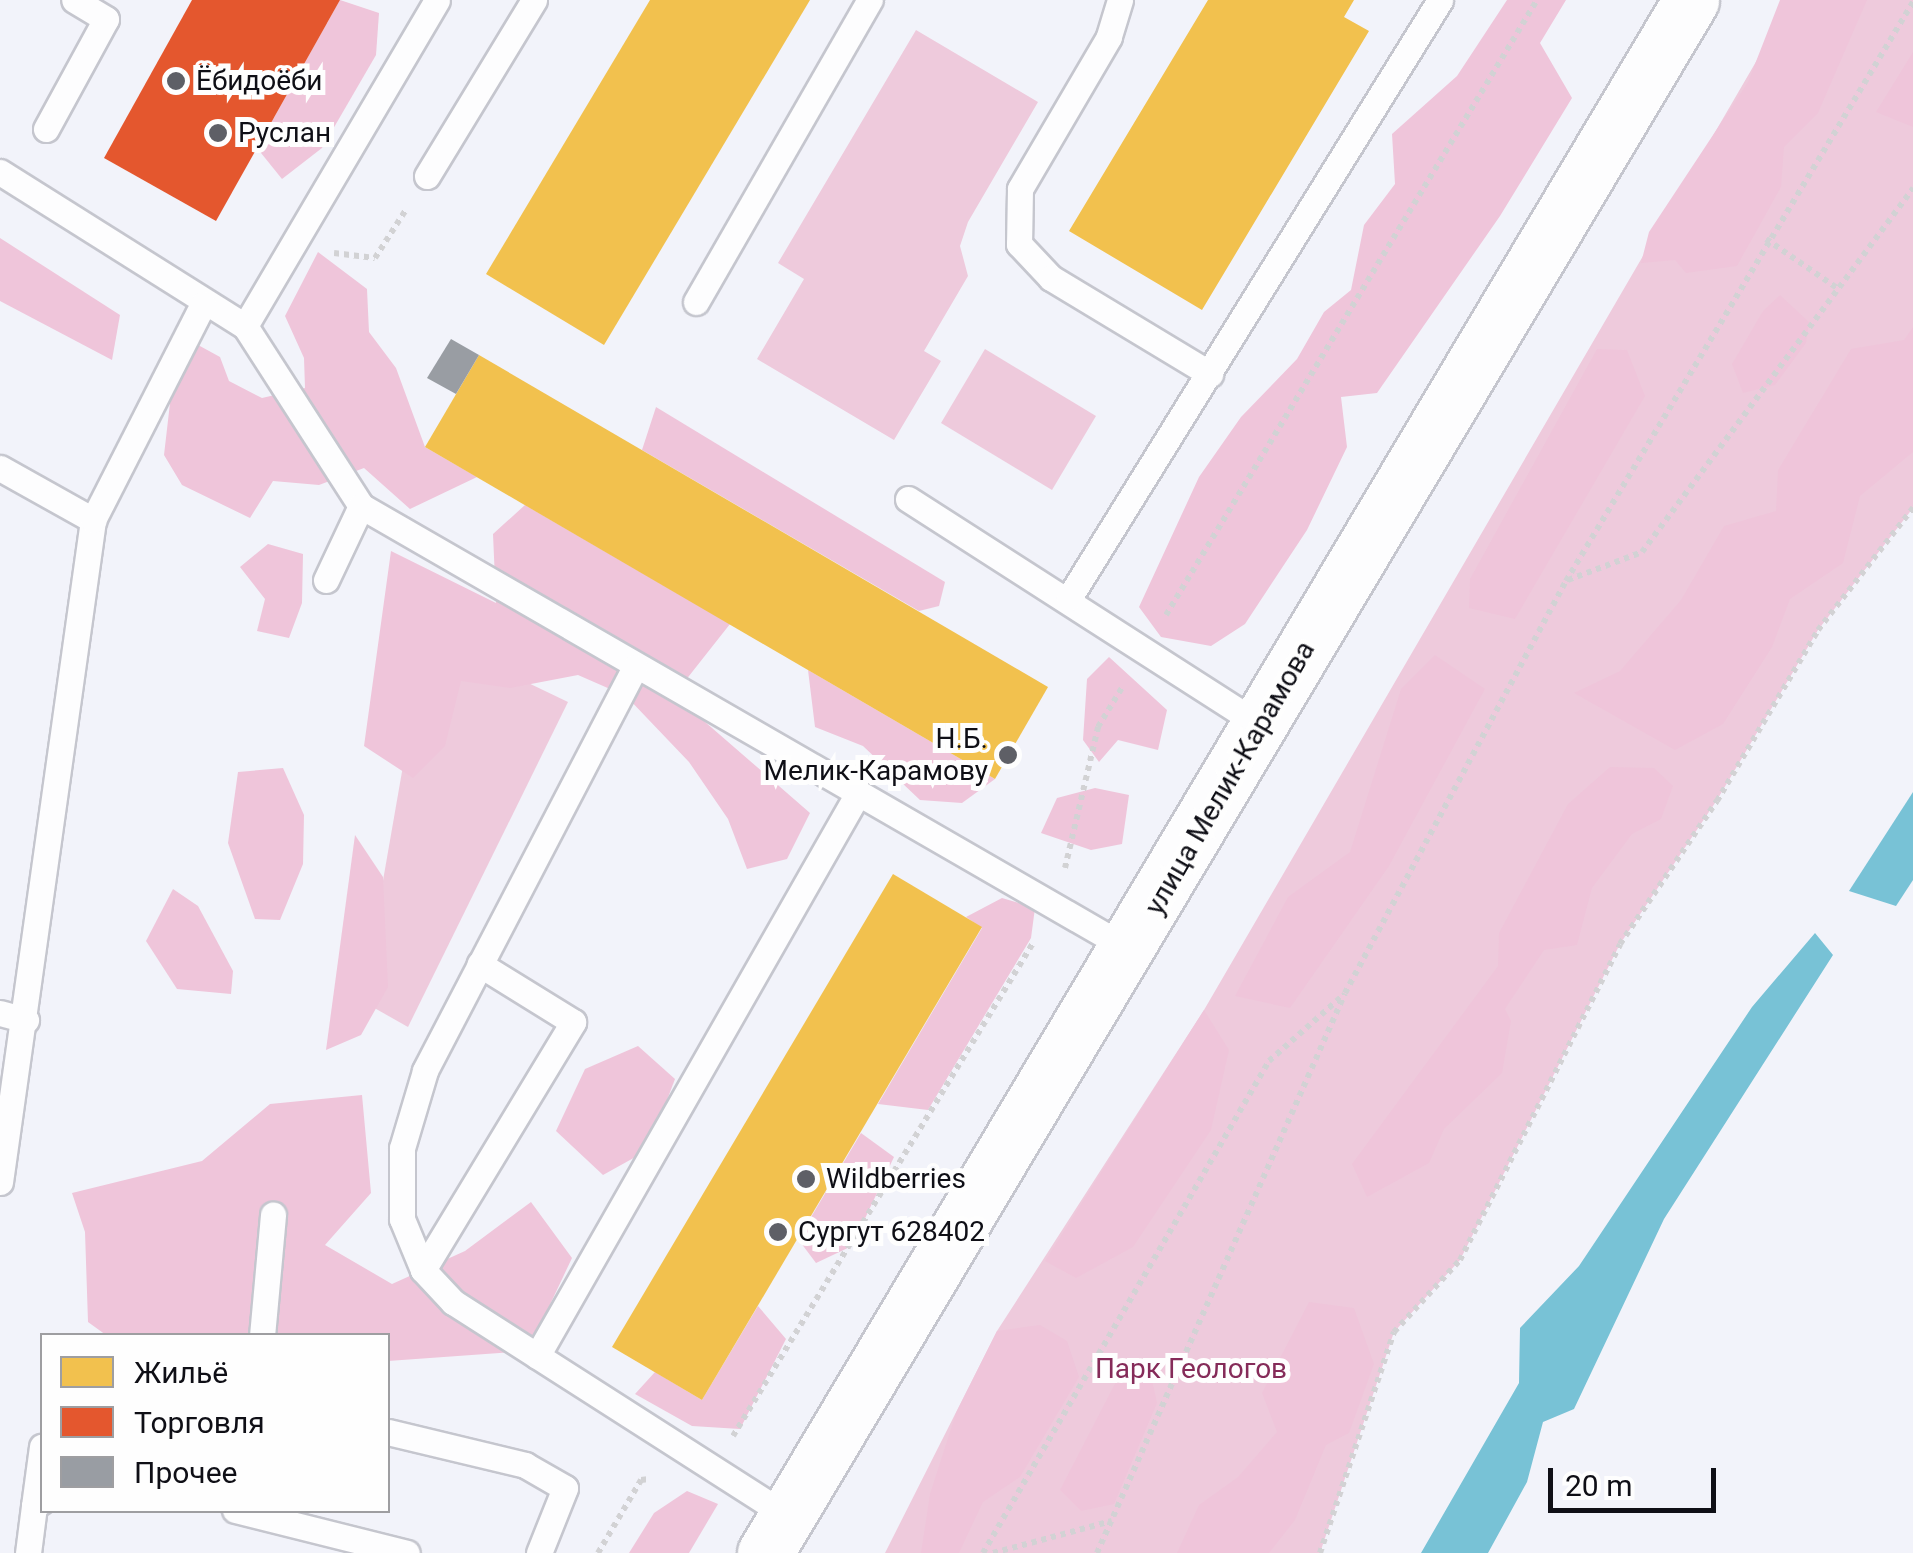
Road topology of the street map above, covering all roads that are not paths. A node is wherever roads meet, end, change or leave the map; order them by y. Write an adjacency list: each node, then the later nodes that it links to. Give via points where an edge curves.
1 (74, 0): 8 (lane, via 106,18)
2 (436, 0): 13 (lane)
3 (534, 0): 10 (lane)
4 (870, 0): 11 (lane)
5 (1120, 0): 14 (lane, via 1109,37 1020,190 1019,244 1051,278)
6 (1440, 0): 14 (lane)
7 (1691, 0): 22 (main road, улица Мелик-Карамова)
8 (46, 129)
9 (0, 172): 12 (lane)
10 (427, 176)
11 (696, 302)
12 (203, 304): 13 (lane); 18 (lane)
13 (245, 326): 17 (lane)
14 (1210, 374): 20 (lane)
15 (0, 468): 18 (lane)
16 (908, 499): 20 (lane)
17 (361, 506): 19 (lane); 21 (lane)
18 (92, 520): 27 (lane)
19 (326, 580)
20 (1070, 598): 22 (lane)
21 (635, 667): 23 (lane); 25 (lane)
22 (1260, 725): 24 (main road, улица Мелик-Карамова)
23 (858, 796): 24 (lane); 33 (lane)
24 (1130, 949): 38 (main road, улица Мелик-Карамова)
25 (478, 964): 31 (lane, via 425,1071 402,1148 402,1218); 31 (lane, via 573,1022)
26 (0, 1013): 27 (lane)
27 (26, 1020): 28 (lane)
28 (4, 1138): 29 (lane)
29 (0, 1182)
30 (273, 1214): 32 (lane)
31 (424, 1270): 33 (lane, via 453,1302)
32 (262, 1333)
33 (537, 1356): 38 (lane, via 713,1468)
34 (390, 1432): 41 (lane, via 525,1464 566,1488)
35 (40, 1476): 36 (lane)
36 (38, 1504): 39 (lane)
37 (246, 1513): 40 (lane)
38 (776, 1534)
39 (28, 1553)
40 (407, 1553)
41 (539, 1553)

